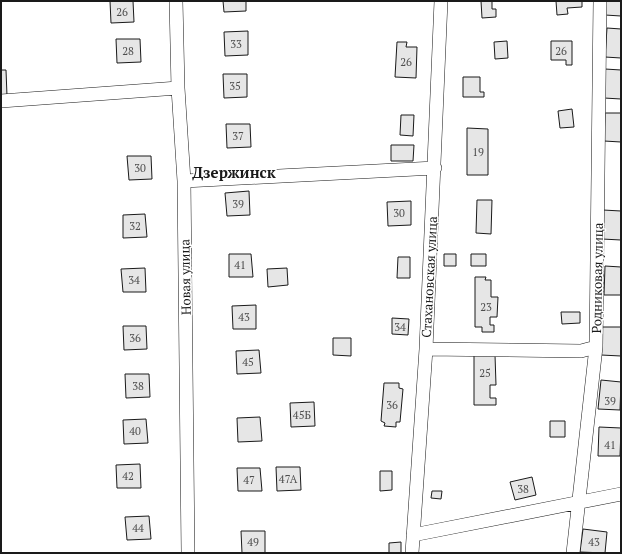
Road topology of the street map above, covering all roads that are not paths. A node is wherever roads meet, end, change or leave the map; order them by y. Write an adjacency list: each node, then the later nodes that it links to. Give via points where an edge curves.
1 (176, 1): 4 (street, Новая улица)
2 (441, 1): 6 (street, Стахановская улица)
3 (600, 1): 8 (street, Родниковая улица)
4 (178, 88): 5 (street); 7 (street, Новая улица)
5 (1, 101)
6 (435, 168): 7 (street); 9 (street, Стахановская улица)
7 (184, 181): 13 (street, Новая улица)
8 (596, 347): 9 (street, via 580,351); 11 (street, Родниковая улица)
9 (426, 349): 12 (street, Стахановская улица)
10 (621, 494): 11 (street)
11 (579, 502): 12 (street); 15 (street, Родниковая улица)
12 (413, 535): 14 (street, Стахановская улица)
13 (188, 553)
14 (412, 553)
15 (573, 553)

